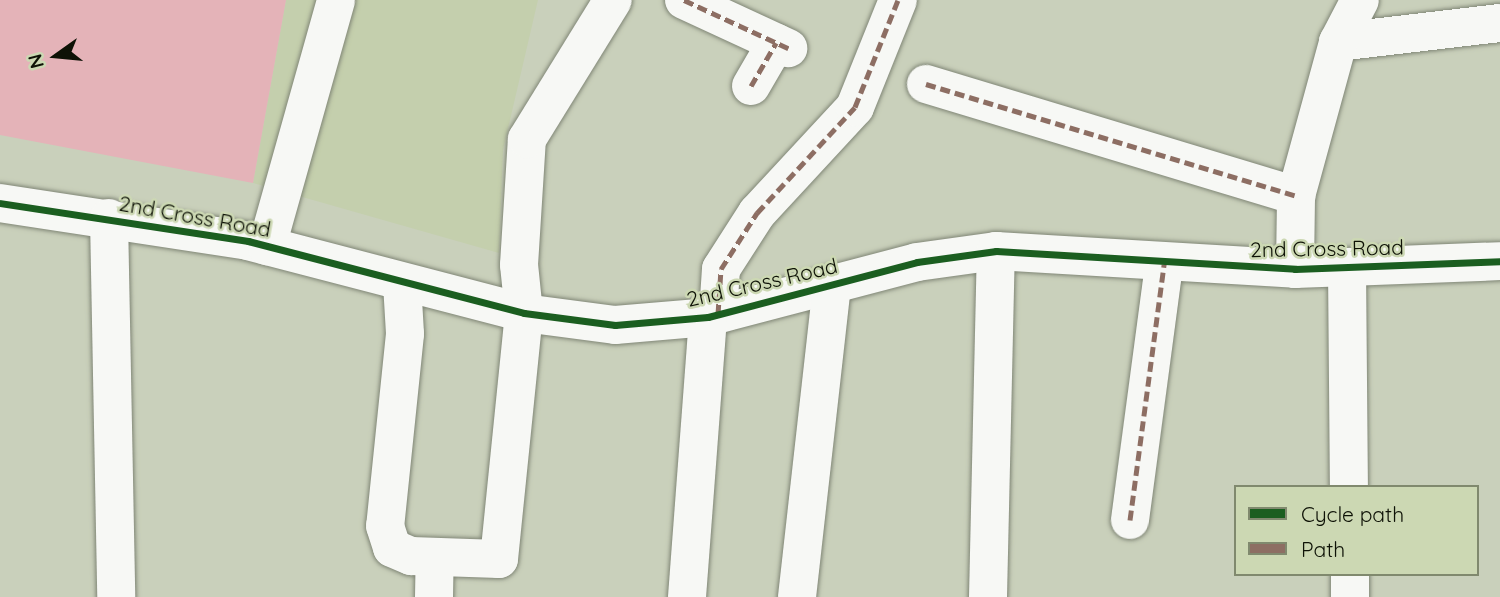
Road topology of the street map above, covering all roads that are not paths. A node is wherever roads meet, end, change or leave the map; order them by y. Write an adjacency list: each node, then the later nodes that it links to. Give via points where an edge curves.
1 (336, 0): 13 (street)
2 (613, 0): 21 (street, via 527,139 519,265)
3 (684, 0): 9 (street, via 782,45)
4 (898, 0): 22 (street, via 855,107 757,213 722,269)
5 (1360, 0): 7 (street)
6 (1500, 23): 7 (street)
7 (1338, 42): 10 (street)
8 (926, 84): 10 (street)
9 (751, 86)
10 (1296, 196): 18 (street)
11 (0, 203): 12 (street, 2nd Cross Road)
12 (109, 218): 13 (street, 2nd Cross Road); 27 (street)
13 (267, 246): 19 (street, 2nd Cross Road)
14 (996, 251): 16 (street, 2nd Cross Road); 20 (street, 2nd Cross Road, via 917,262); 31 (street)
15 (1500, 261): 17 (street, 2nd Cross Road)
16 (1164, 264): 18 (street, 2nd Cross Road); 24 (street)
17 (1347, 267): 18 (street, 2nd Cross Road); 23 (street)
18 (1295, 269)
19 (402, 283): 21 (street, 2nd Cross Road); 25 (street, via 405,334 385,526 392,548)
20 (832, 284): 22 (street, 2nd Cross Road); 30 (street)
21 (524, 313): 22 (street, 2nd Cross Road, via 615,325); 25 (street, via 499,559)
22 (713, 316): 29 (street)
23 (1349, 485)
24 (1130, 520)
25 (435, 558): 28 (street)
26 (1350, 576): 32 (street)
27 (116, 597)
28 (434, 597)
29 (687, 597)
30 (797, 597)
31 (988, 597)
32 (1350, 597)

